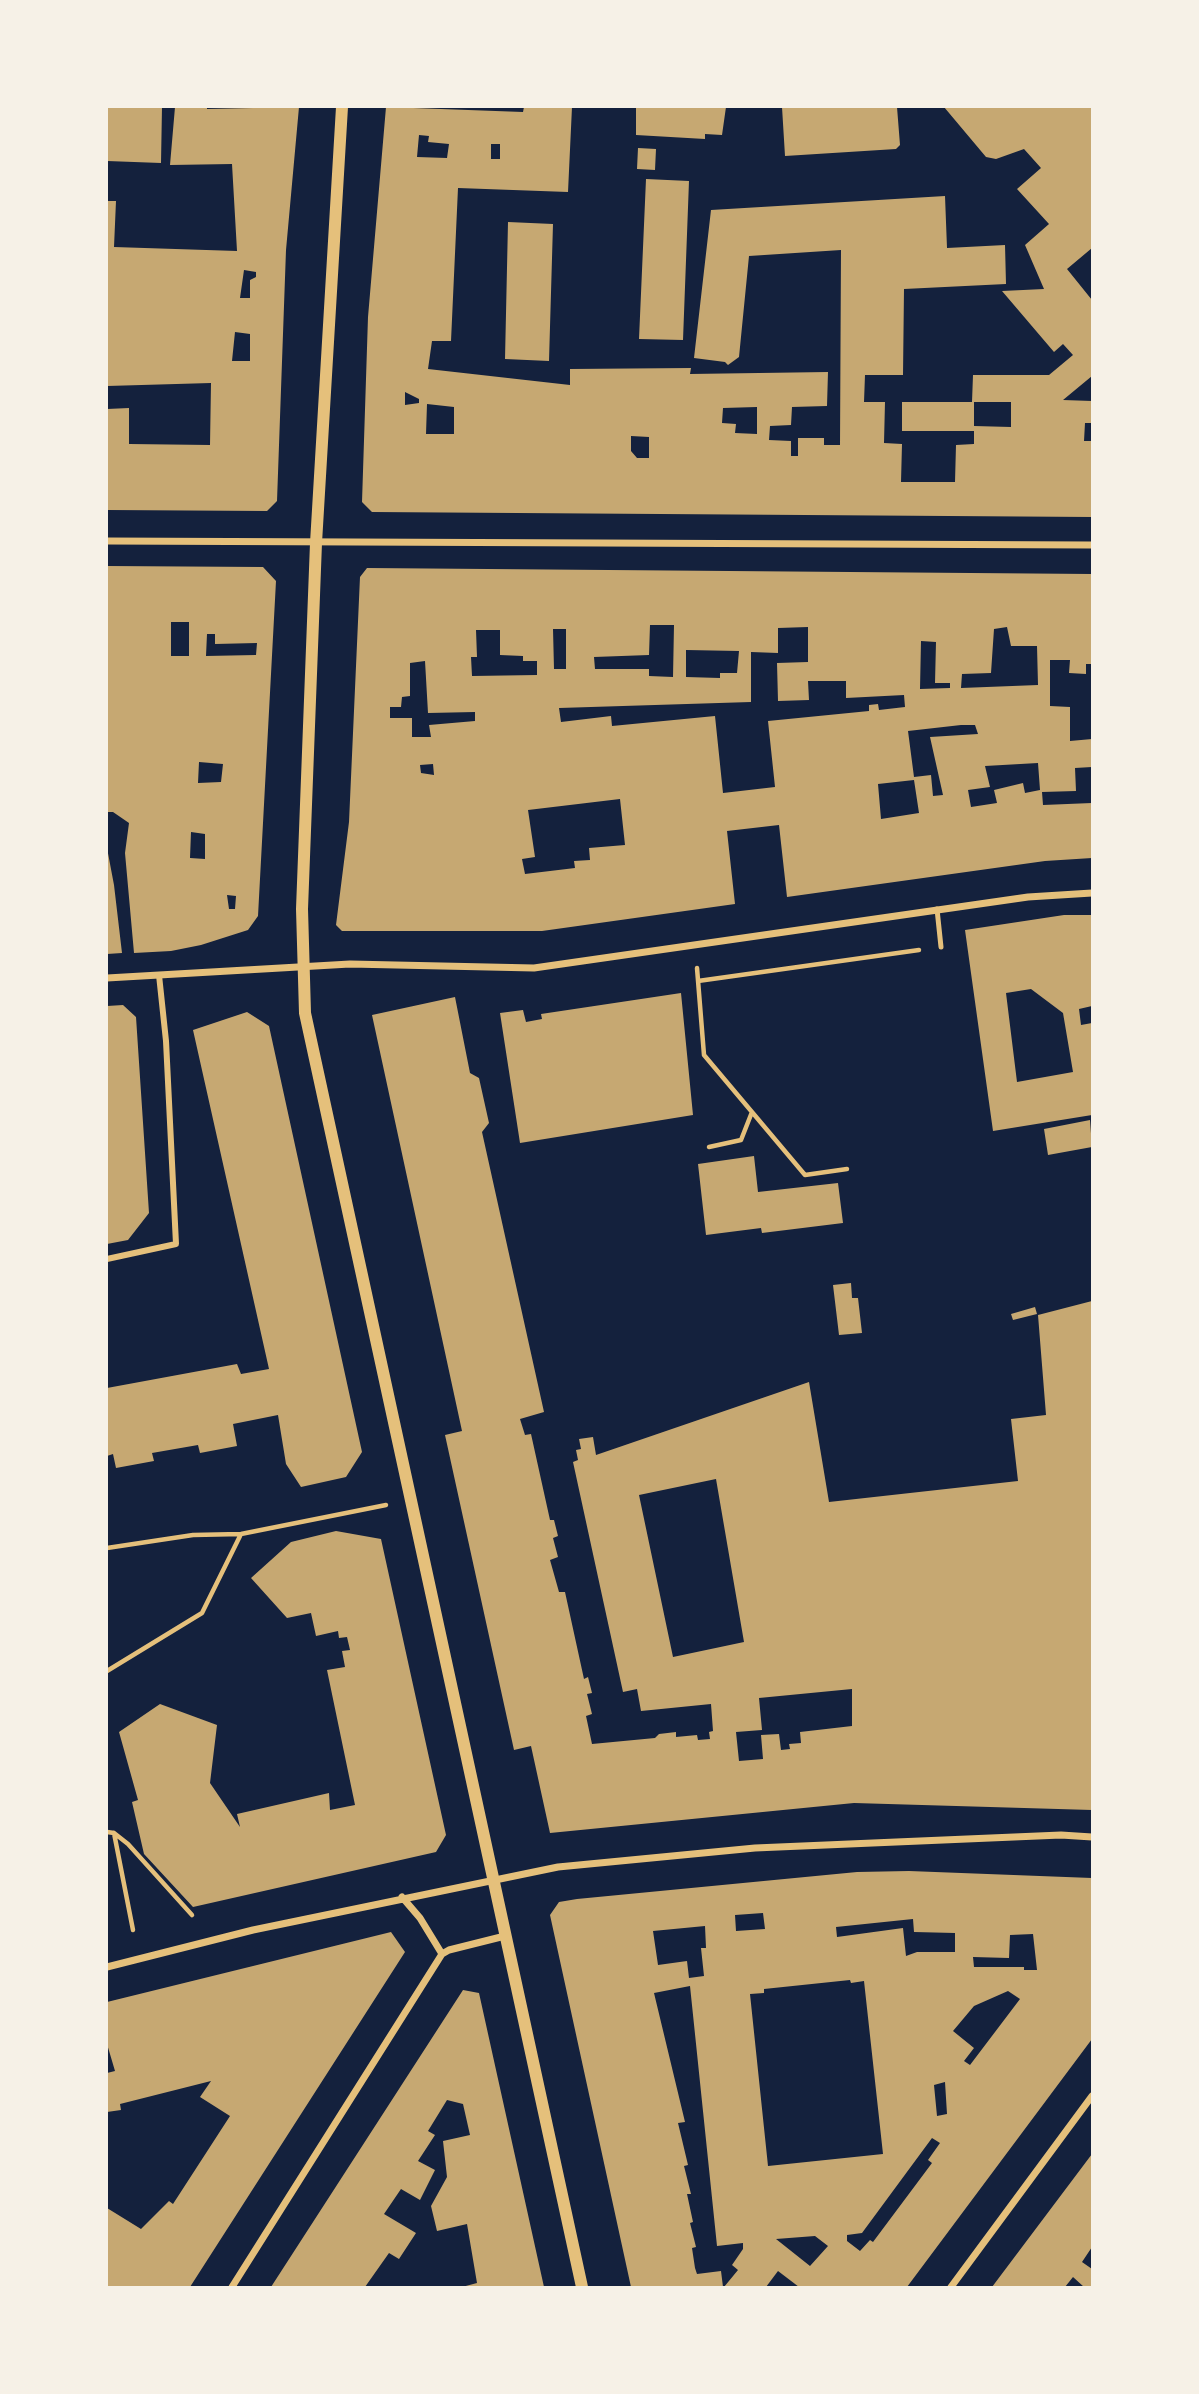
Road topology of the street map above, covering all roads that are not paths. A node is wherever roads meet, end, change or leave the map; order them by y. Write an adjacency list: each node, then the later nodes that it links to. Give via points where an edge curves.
1 (342, 107): 3 (street)
2 (107, 541): 3 (street)
3 (316, 543): 4 (street); 8 (street)
4 (1092, 545)
5 (1092, 893): 6 (street)
6 (937, 909): 7 (lane); 8 (street, via 534,968)
7 (941, 947)
8 (303, 967): 9 (street); 13 (street, via 305,1013)
9 (159, 975): 10 (street); 11 (street, via 176,1244)
10 (107, 978)
11 (107, 1259)
12 (1092, 1837): 13 (street, via 754,1848 571,1865)
13 (494, 1879): 14 (street); 15 (street)
14 (402, 1897): 16 (street); 17 (street)
15 (505, 1936): 16 (street); 20 (street)
16 (442, 1954): 19 (street)
17 (107, 1967)
18 (1092, 2096): 21 (street)
19 (232, 2287)
20 (582, 2287)
21 (951, 2287)

